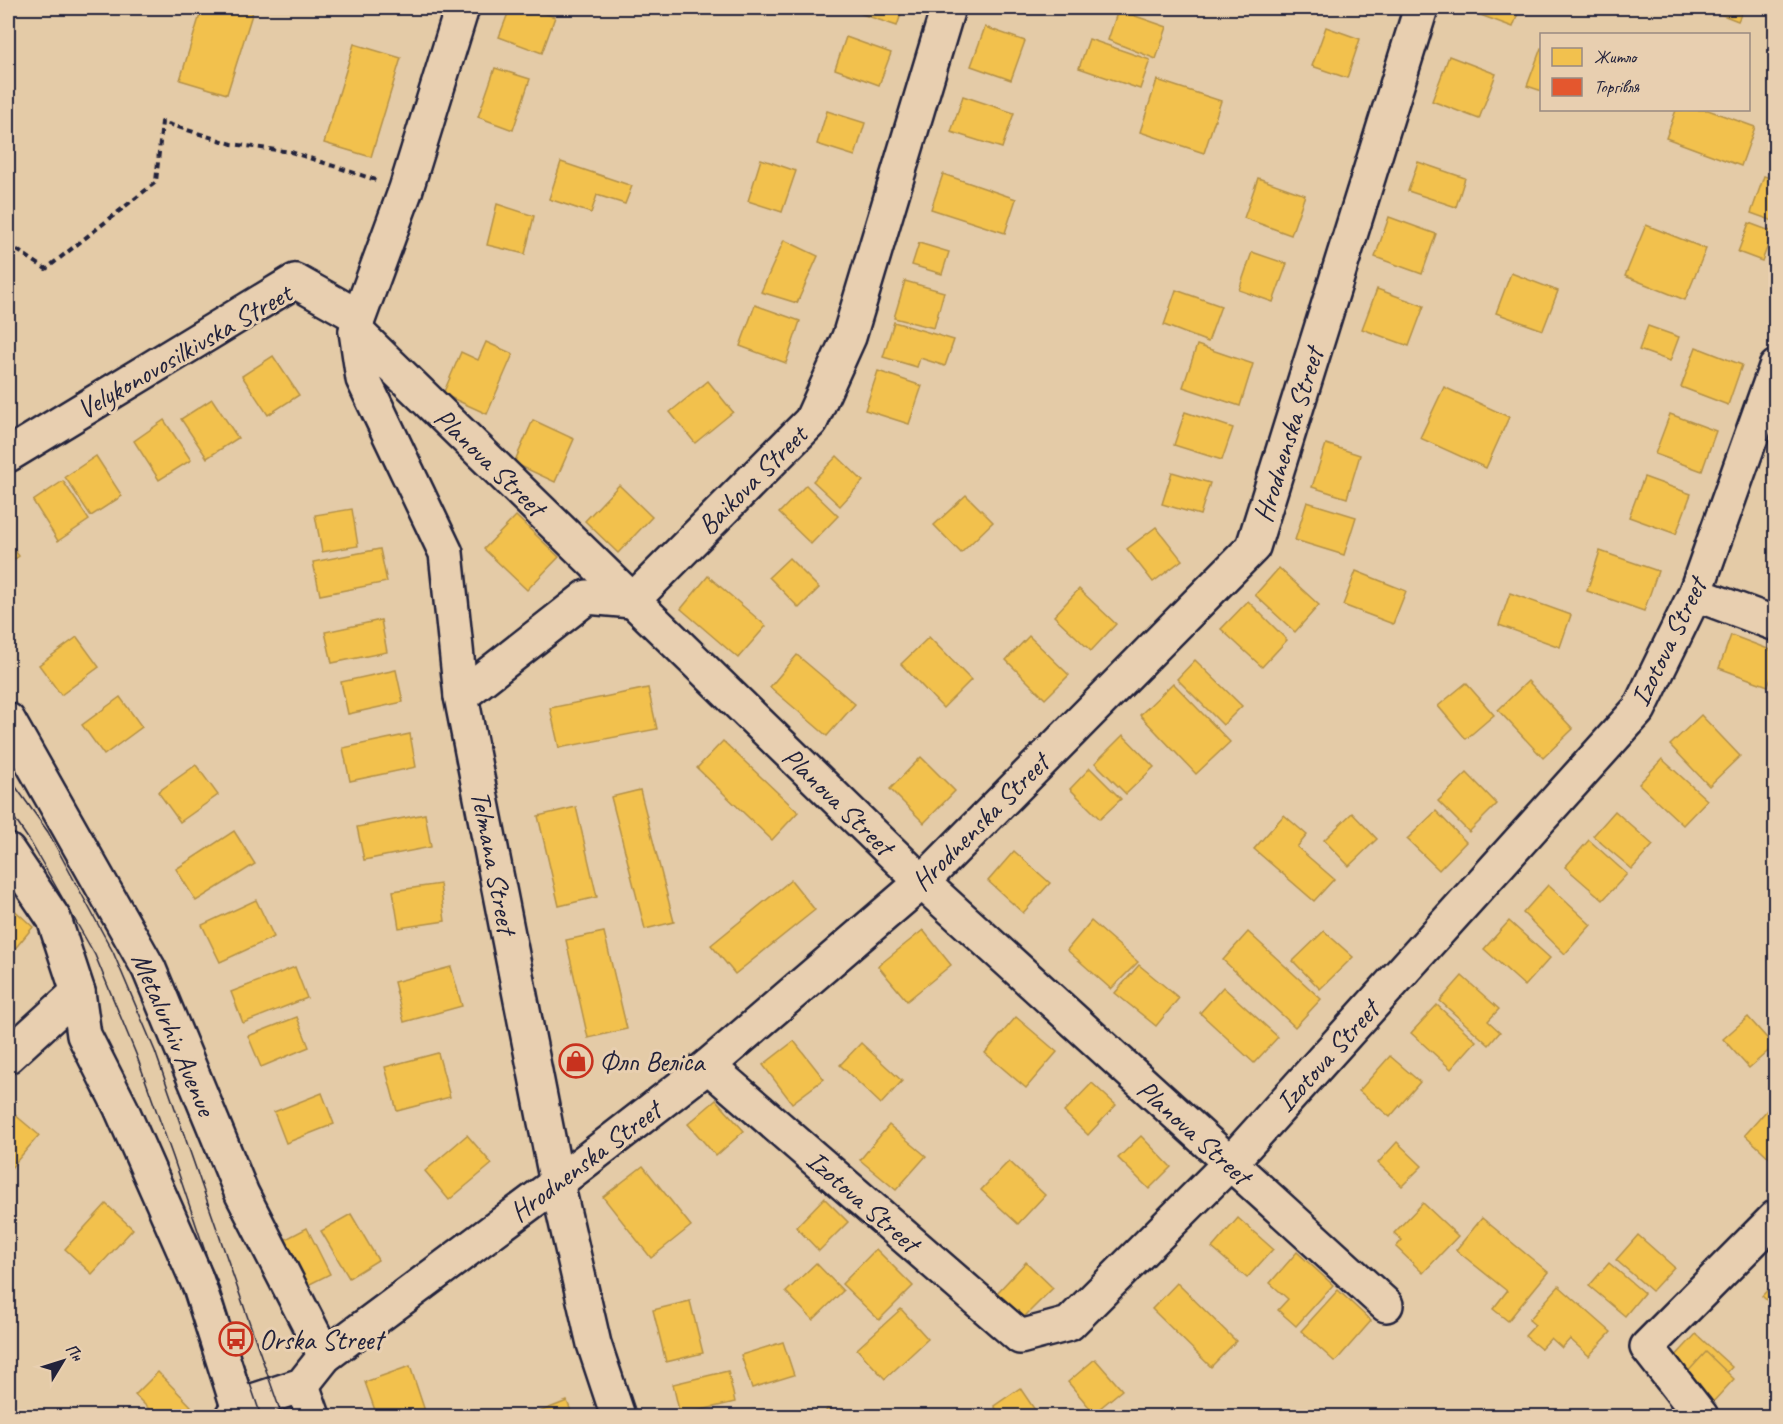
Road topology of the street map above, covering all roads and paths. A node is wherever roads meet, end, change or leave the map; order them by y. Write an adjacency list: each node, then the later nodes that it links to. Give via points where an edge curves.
1 (462, 8): 4 (street)
2 (948, 8): 10 (street, Baikova Street, via 849,337 811,421)
3 (1420, 8): 15 (street, Hrodnenska Street, via 1253,547)
4 (406, 189): 5 (path, via 291,152 232,144 162,122 156,182 46,269); 6 (street)
5 (8, 244)
6 (358, 324): 8 (street, Velykonovosilkivska Street, via 295,281); 10 (street, Planova Street); 12 (street, Telmana Street, via 363,379 446,553)
7 (1776, 367): 9 (street, Izotova Street)
8 (8, 455)
9 (1695, 594): 11 (street); 19 (street, Izotova Street, via 1639,710)
10 (632, 601): 12 (street, via 587,597); 15 (street, Planova Street)
11 (1776, 624)
12 (460, 696): 20 (street, Telmana Street)
13 (8, 720): 23 (street, Metalurhiv Avenue, via 149,969 242,1194)
14 (8, 851): 16 (street, via 54,919)
15 (922, 882): 18 (street, Hrodnenska Street); 19 (street, Planova Street)
16 (78, 993): 17 (street); 25 (street, via 84,1035 121,1108 200,1287)
17 (8, 1056)
18 (708, 1066): 19 (street, Izotova Street, via 1020,1337 1069,1324); 20 (street, Hrodnenska Street)
19 (1229, 1164): 22 (street, Planova Street)
20 (557, 1183): 23 (street, Hrodnenska Street); 27 (street, Telmana Street, via 594,1344)
21 (1776, 1217): 28 (street, via 1647,1347)
22 (1386, 1305)
23 (325, 1356): 24 (street, Hrodnenska Street)
24 (302, 1385): 25 (street, via 256,1400); 26 (street)
25 (237, 1414)
26 (313, 1416)
27 (618, 1416)
28 (1701, 1416)

